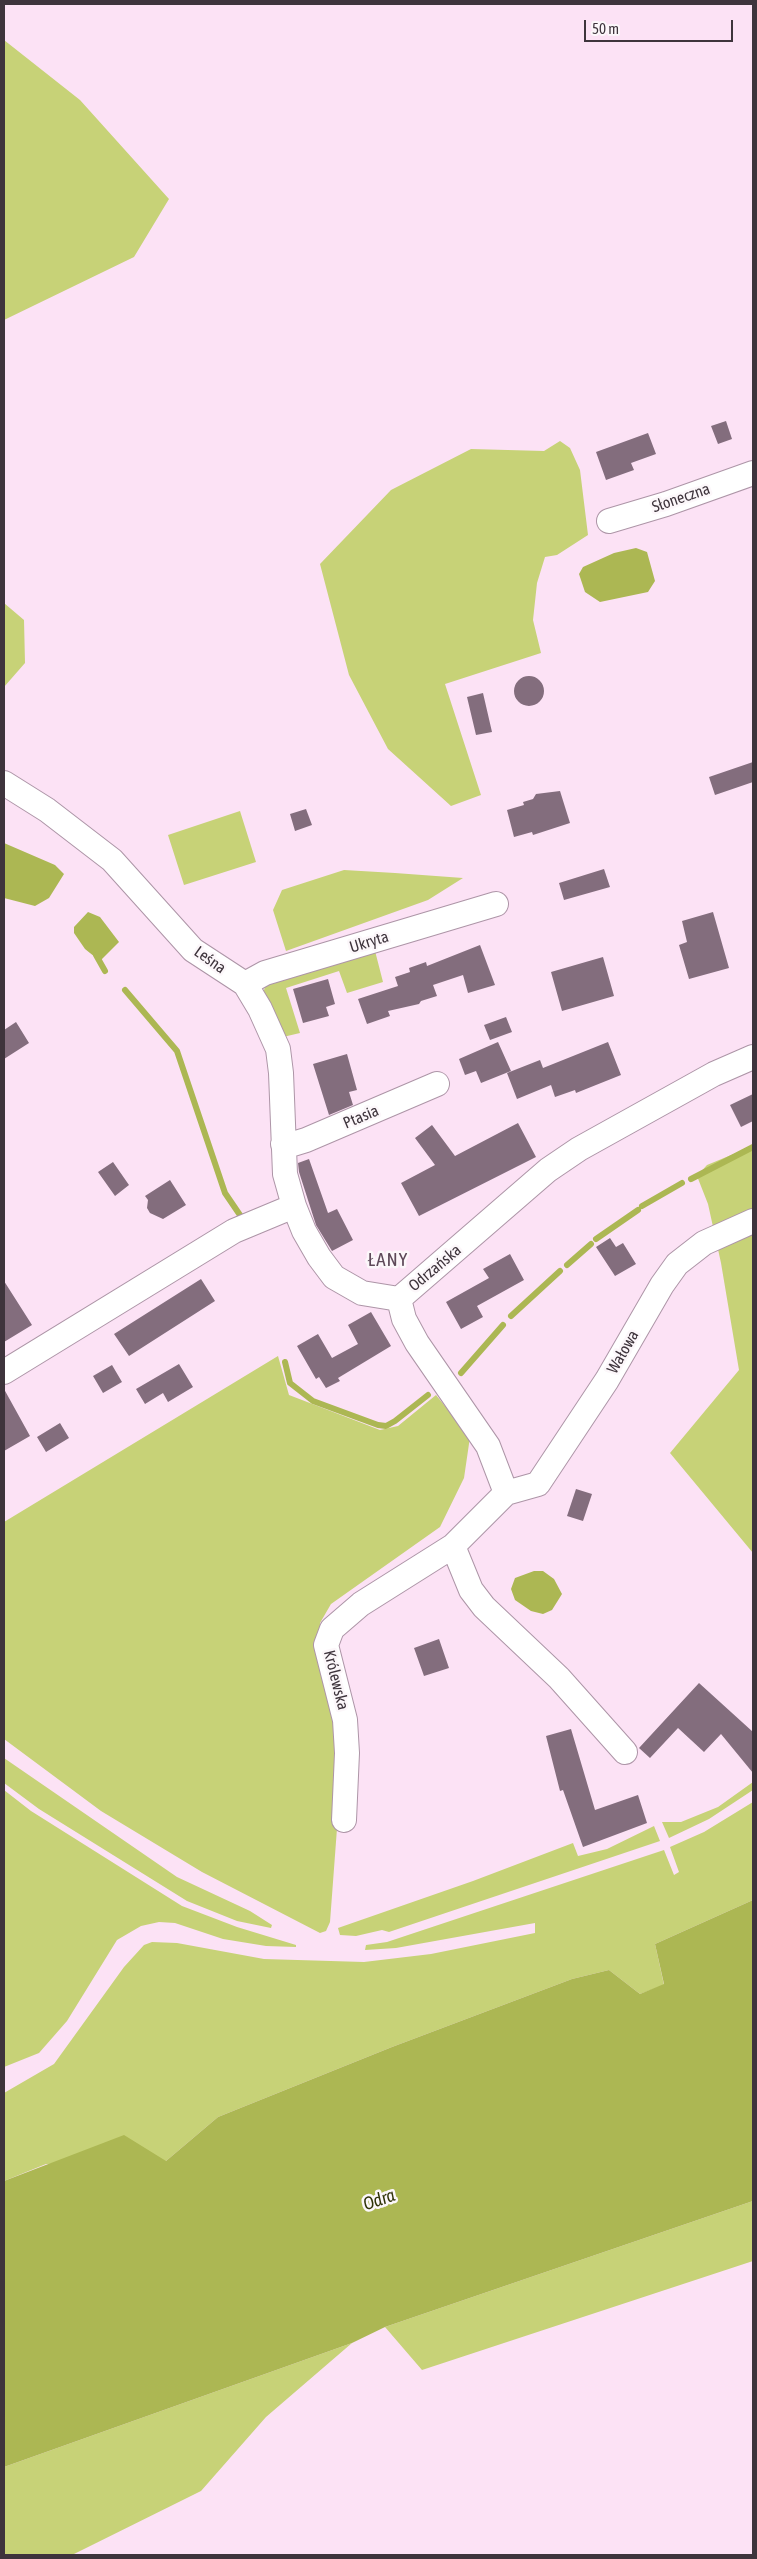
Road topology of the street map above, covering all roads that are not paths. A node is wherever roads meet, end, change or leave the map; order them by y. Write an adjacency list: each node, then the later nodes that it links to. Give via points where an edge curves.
1 (753, 473): 2 (street, Słoneczna)
2 (609, 521)
3 (4, 783): 5 (street, Leśna, via 47,810 112,860 193,950)
4 (496, 904): 5 (street, Ukryta, via 265,973)
5 (245, 984): 8 (street, Leśna, via 278,1050)
6 (753, 1057): 11 (street, Odrzańska, via 714,1074 548,1170)
7 (437, 1084): 8 (street, Ptasia, via 306,1140)
8 (282, 1144): 9 (street, Leśna, via 285,1174)
9 (294, 1206): 11 (street, Odrzańska, via 311,1244 334,1277 362,1293); 12 (street, via 234,1231)
10 (753, 1221): 13 (street, Wałowa, via 704,1243 677,1264 607,1380 538,1484)
11 (398, 1298): 13 (street, via 404,1319 417,1343 488,1446)
12 (4, 1372)
13 (506, 1493): 14 (street, Królewska)
14 (453, 1546): 15 (street, via 471,1590 484,1607 558,1678); 16 (street, Królewska, via 361,1604 332,1629 326,1645 345,1720 347,1745)
15 (625, 1752)
16 (344, 1820)

